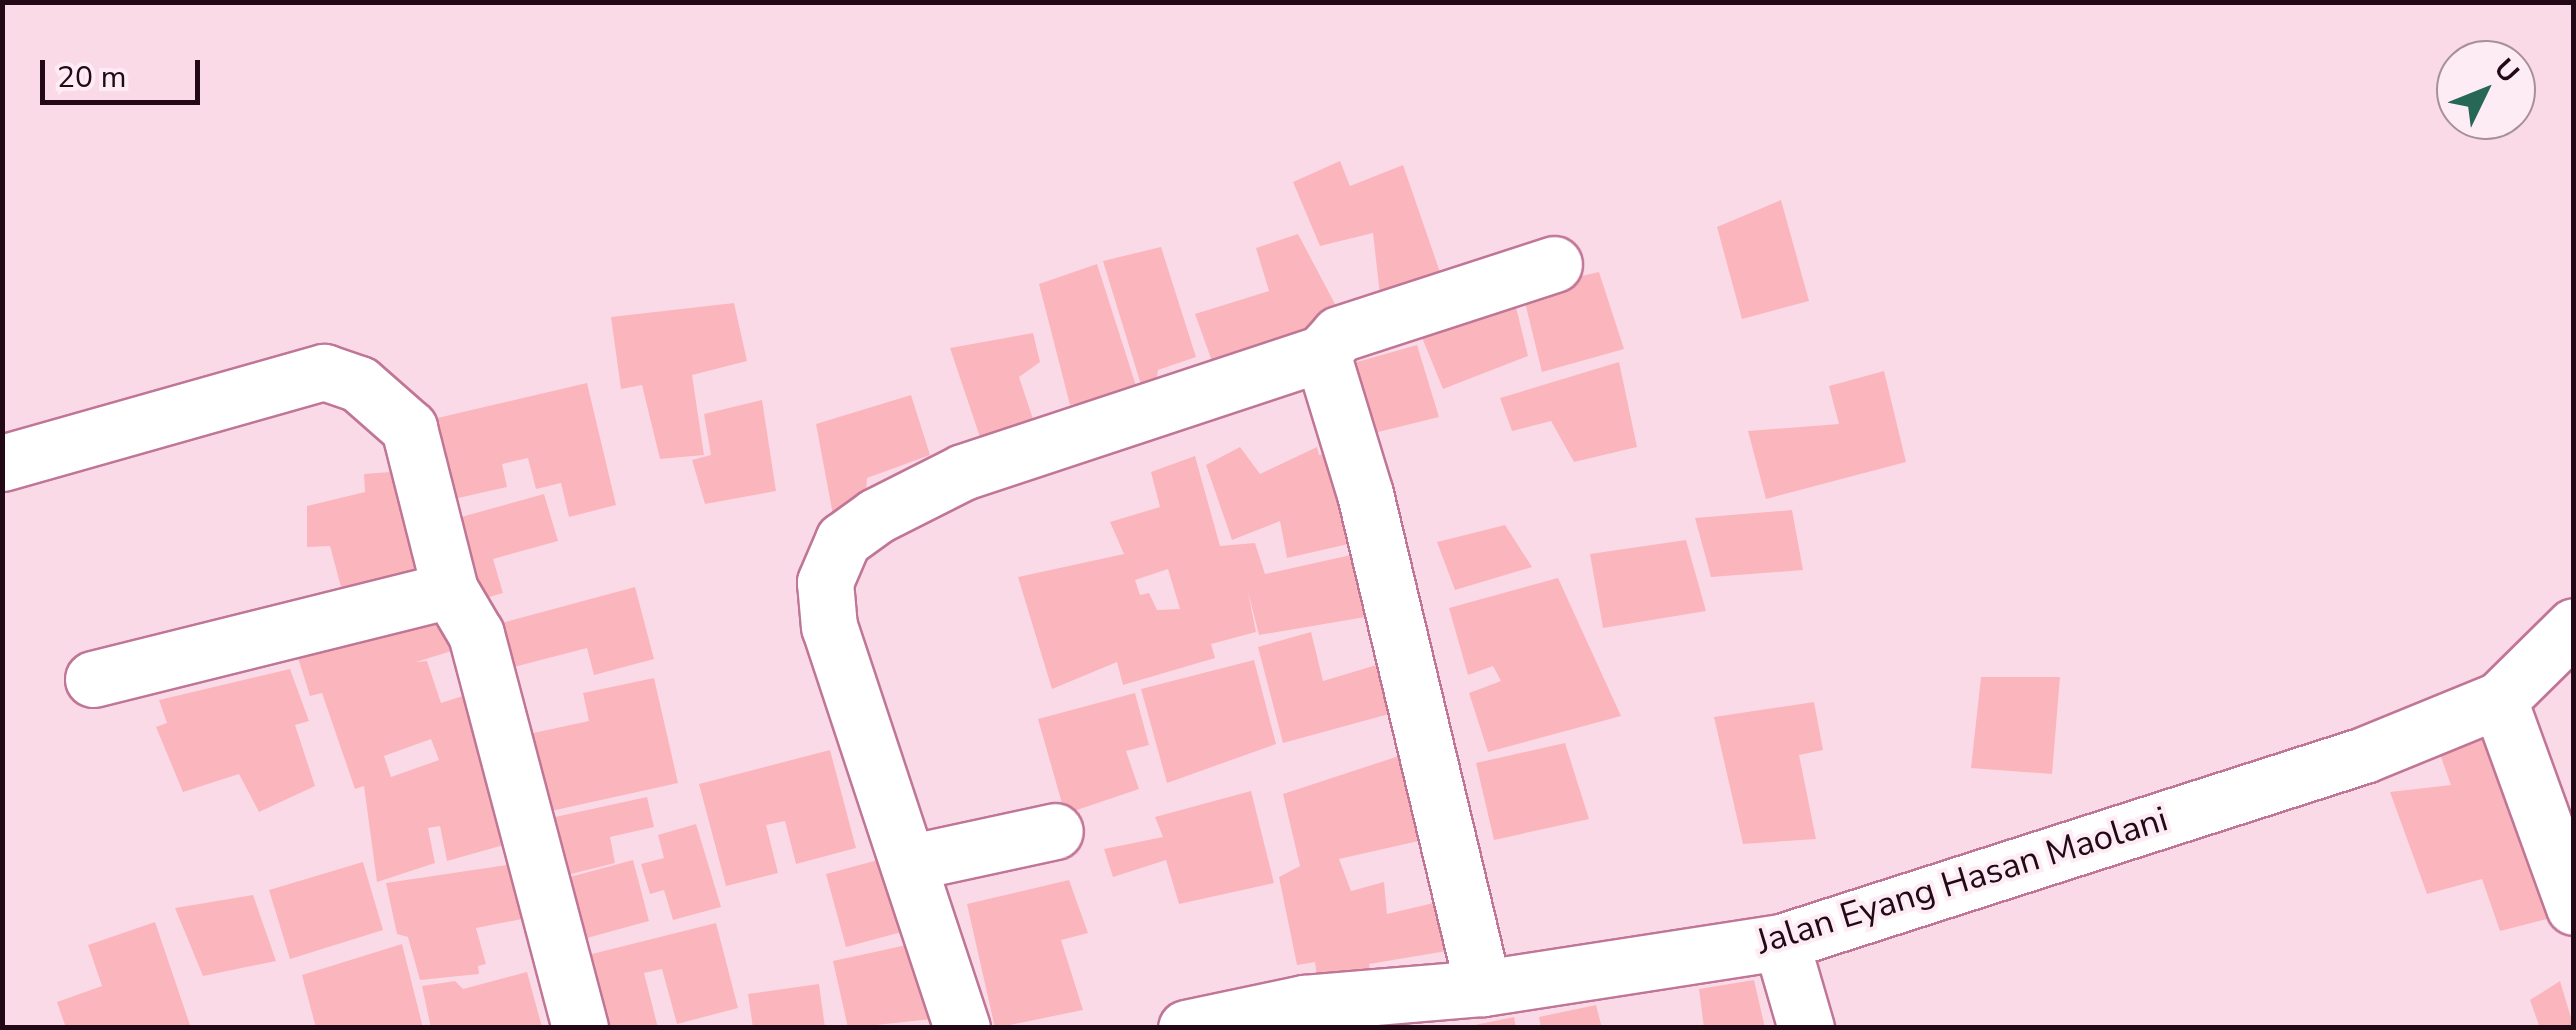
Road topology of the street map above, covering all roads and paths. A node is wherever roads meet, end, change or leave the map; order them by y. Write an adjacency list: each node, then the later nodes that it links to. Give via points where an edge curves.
1 (1554, 264): 2 (street, via 1340,334)
2 (1322, 353): 9 (street, via 963,472 843,540 825,582 830,627); 12 (street, via 1365,494)
3 (2, 463): 4 (street, via 324,372 359,384 409,428)
4 (450, 590): 6 (street); 14 (street, via 476,634)
5 (2574, 626): 7 (street, Jalan Eyang Hasan Maolani)
6 (94, 679)
7 (2499, 700): 10 (street); 11 (street, Jalan Eyang Hasan Maolani, via 2364,756)
8 (1055, 831): 9 (street)
9 (912, 862): 15 (street)
10 (2574, 907)
11 (1781, 942): 12 (street, Jalan Eyang Hasan Maolani); 17 (street)
12 (1483, 988): 13 (street, Jalan Eyang Hasan Maolani)
13 (1307, 1015): 16 (street, Jalan Eyang Hasan Maolani)
14 (580, 1028)
15 (962, 1028)
16 (1186, 1028)
17 (1806, 1028)

